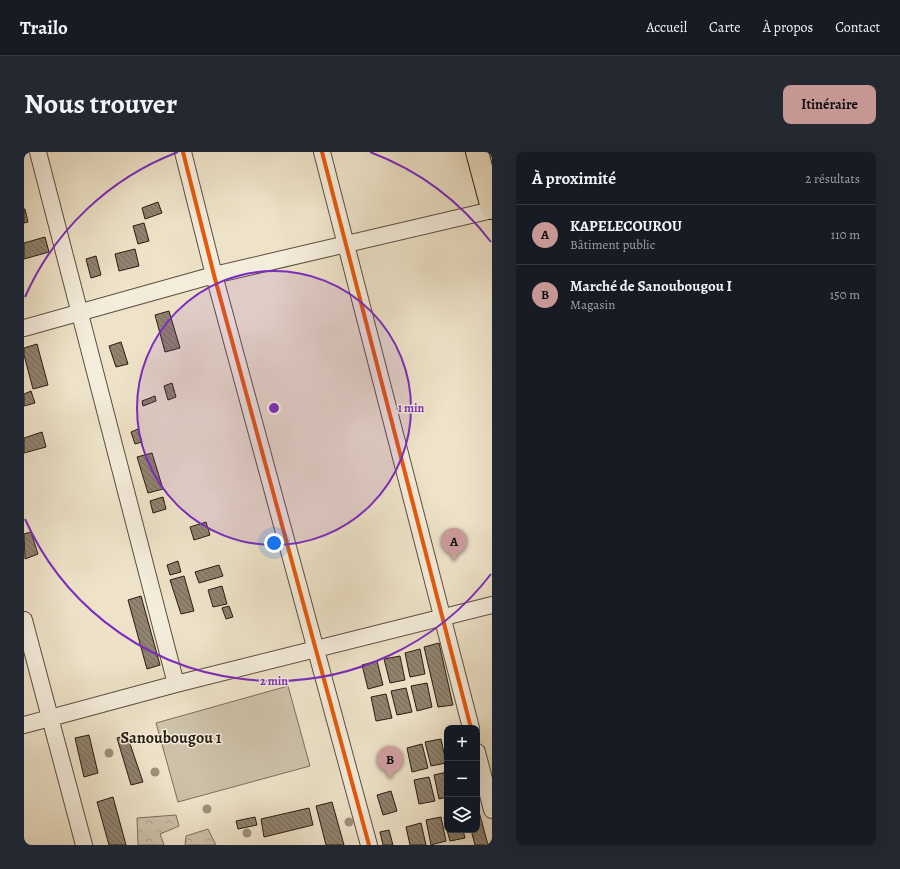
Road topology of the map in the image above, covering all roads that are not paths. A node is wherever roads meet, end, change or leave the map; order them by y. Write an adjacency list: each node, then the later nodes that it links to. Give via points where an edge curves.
1 (38, 152): 8 (street)
2 (184, 152): 7 (street)
3 (322, 152): 6 (street)
4 (477, 152): 5 (highway)
5 (492, 209): 6 (street)
6 (345, 245): 7 (street); 11 (street)
7 (214, 276): 8 (street); 13 (street)
8 (80, 312): 9 (street); 14 (street)
9 (24, 328)
10 (492, 605): 11 (street)
11 (442, 618): 13 (street); 17 (street)
12 (24, 620): 15 (street)
13 (316, 649): 14 (street); 21 (street)
14 (176, 684): 15 (street)
15 (51, 718): 16 (street); 20 (street)
16 (24, 725)
17 (470, 725)
18 (479, 761): 19 (street)
19 (492, 810)
20 (84, 845)
21 (370, 845)

